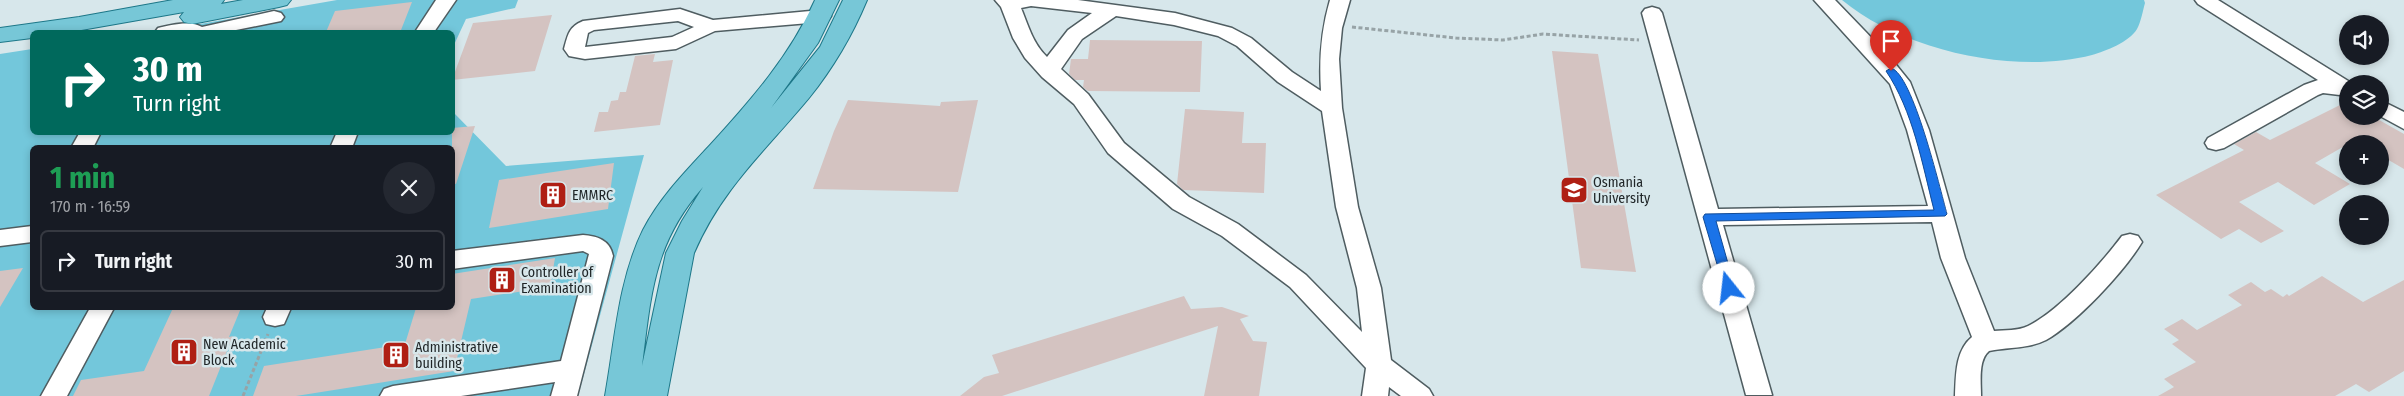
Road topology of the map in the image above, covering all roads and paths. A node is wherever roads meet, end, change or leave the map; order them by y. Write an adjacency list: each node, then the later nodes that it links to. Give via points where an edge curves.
1 (212, 0): 15 (main road)
2 (446, 0): 20 (street)
3 (855, 0): 47 (main road, via 848,19 821,64 728,173 689,232)
4 (1340, 0): 13 (street)
5 (1824, 0): 31 (street, via 1900,82 1918,130)
6 (2205, 0): 30 (street, via 2348,90 2321,86)
7 (1014, 1): 8 (street); 26 (street, via 1023,38 1032,54)
8 (1078, 4): 11 (street)
9 (276, 8): 16 (main road); 19 (street, via 248,21)
10 (824, 8): 14 (street); 47 (main road, via 794,61 761,104 683,191 658,229 639,286)
11 (1114, 10): 26 (street, via 1089,22 1074,34 1063,46); 27 (street, via 1175,19 1225,32 1244,42 1284,77)
12 (1652, 13): 23 (street)
13 (1333, 25): 23 (path, via 1456,38 1503,40 1560,34); 27 (street, via 1329,59)
14 (711, 26): 14 (street, via 676,43 585,53 574,49 579,30 590,25 680,15)
15 (37, 30)
16 (123, 30)
17 (180, 30): 18 (street)
18 (194, 30)
19 (216, 30)
20 (426, 30)
21 (30, 31): 22 (main road)
22 (0, 35)
23 (1660, 42): 32 (street)
24 (30, 46): 25 (main road)
25 (0, 50)
26 (1049, 72): 40 (street, via 1081,98 1116,148 1181,203 1230,230 1298,281)
27 (1332, 108): 40 (street, via 1348,207 1369,288)
28 (2389, 113): 29 (street)
29 (2404, 122)
30 (2216, 142)
31 (1941, 214): 32 (street); 39 (street, via 1953,258)
32 (1709, 217): 42 (street)
33 (30, 234): 34 (street)
34 (0, 238)
35 (2130, 242): 39 (street, via 2118,260 2058,318 2021,339)
36 (455, 260): 41 (street, via 583,243 596,246 601,256)
37 (101, 310): 43 (street)
38 (275, 316): 44 (path)
39 (1986, 342): 50 (street, via 1977,346 1970,359)
40 (1379, 365): 48 (street); 49 (street)
41 (572, 368): 45 (street); 46 (street)
42 (1759, 395)
43 (54, 396)
44 (243, 396)
45 (393, 396)
46 (564, 396)
47 (627, 396)
48 (1375, 396)
49 (1420, 396)
50 (1968, 396)

